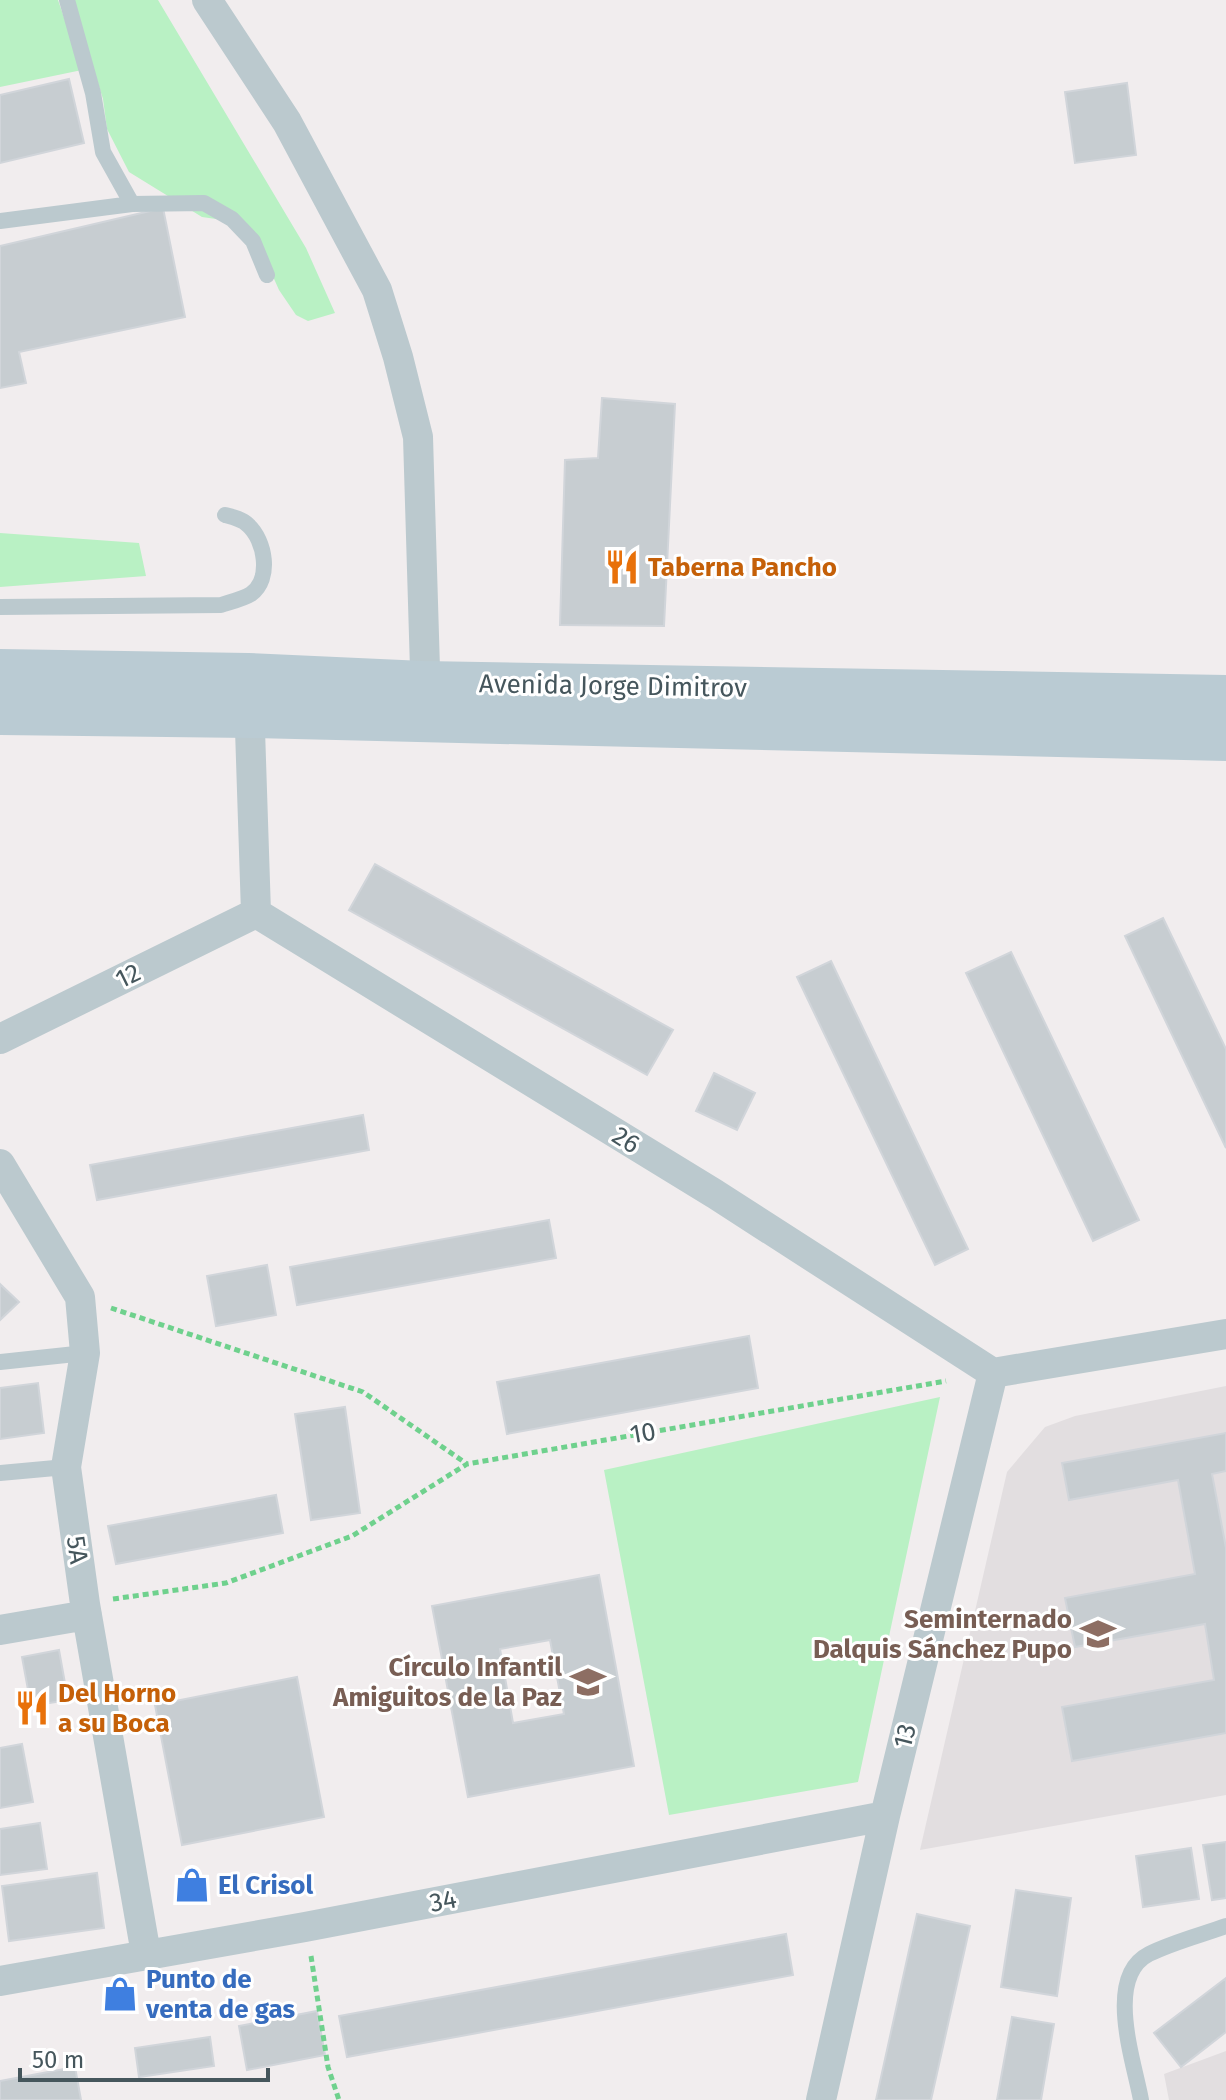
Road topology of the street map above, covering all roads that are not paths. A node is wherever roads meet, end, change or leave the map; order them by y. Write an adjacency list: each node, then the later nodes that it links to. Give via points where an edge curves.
1 (67, 0): 3 (lane, via 103,152)
2 (207, 0): 11 (street, via 287,122 377,290 418,437)
3 (132, 204): 4 (lane); 5 (lane, via 204,203 232,219 253,241)
4 (0, 221)
5 (267, 275)
6 (225, 515): 7 (lane, via 245,521 256,533 265,559 258,586 249,595 221,605)
7 (0, 607)
8 (0, 671): 9 (main road, Avenida Jorge Dimitrov)
9 (249, 696): 11 (main road, Avenida Jorge Dimitrov); 12 (main road, Avenida Jorge Dimitrov); 14 (street)
10 (1226, 697): 11 (main road, Avenida Jorge Dimitrov)
11 (426, 702): 13 (main road, Avenida Jorge Dimitrov)
12 (5, 707)
13 (1226, 739)
14 (256, 913): 15 (street, 12); 20 (street, 26, via 702,1186)
15 (0, 1039)
16 (0, 1164): 18 (street, 5A, via 80,1297)
17 (1226, 1334): 20 (street)
18 (85, 1353): 19 (lane); 21 (street, 5A)
19 (0, 1362)
20 (993, 1373): 25 (street, 13)
21 (66, 1467): 22 (lane); 23 (street, 5A)
22 (0, 1473)
23 (86, 1609): 24 (street); 27 (street, 5A)
24 (0, 1630)
25 (885, 1816): 27 (street, 34); 29 (street, 13)
26 (1226, 1926): 30 (lane, via 1147,1955 1132,1969 1123,2003)
27 (146, 1954): 28 (street, 34)
28 (0, 1981)
29 (821, 2100)
30 (1141, 2100)

